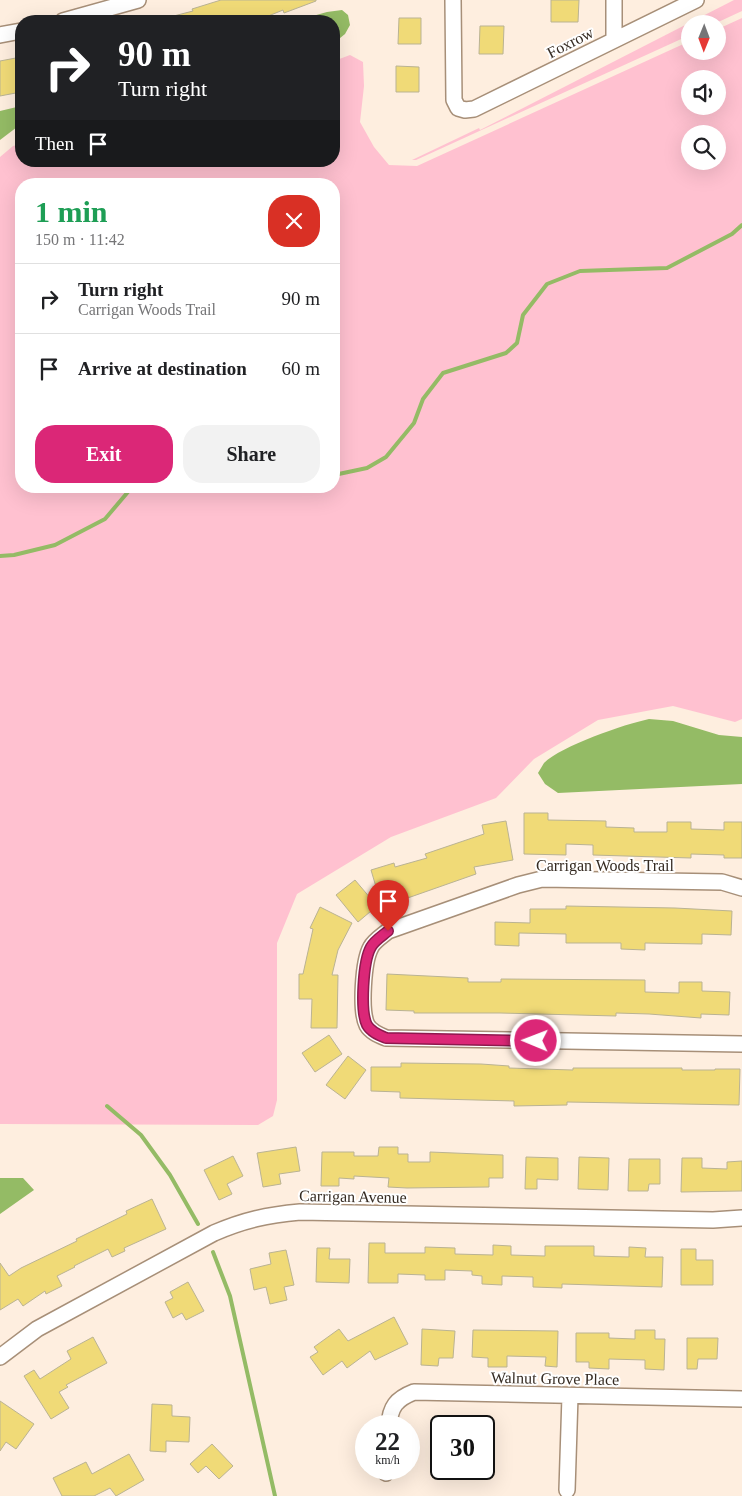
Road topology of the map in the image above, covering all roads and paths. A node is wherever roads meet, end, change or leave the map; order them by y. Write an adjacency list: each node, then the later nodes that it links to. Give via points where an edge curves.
1 (138, 0): 5 (street)
2 (453, 0): 8 (street, Foxrow, via 452,88 458,108 465,110 474,109)
3 (614, 0): 8 (street)
4 (696, 0): 8 (street, Foxrow)
5 (84, 15)
6 (15, 32): 7 (street)
7 (0, 35)
8 (614, 39)
9 (742, 888): 10 (street, Carrigan Woods Trail, via 722,882 552,879 518,885 388,931 371,946 365,963 364,1016 368,1027 386,1038)
10 (742, 1044)
11 (742, 1218): 12 (street, Carrigan Avenue, via 703,1220 300,1212 271,1215 239,1222 214,1233 37,1329)
12 (0, 1357)
13 (570, 1396): 14 (street, Walnut Grove Place); 15 (street, Walnut Grove Place, via 414,1392 401,1397); 16 (street)
14 (742, 1399)
15 (390, 1415)
16 (567, 1490)

